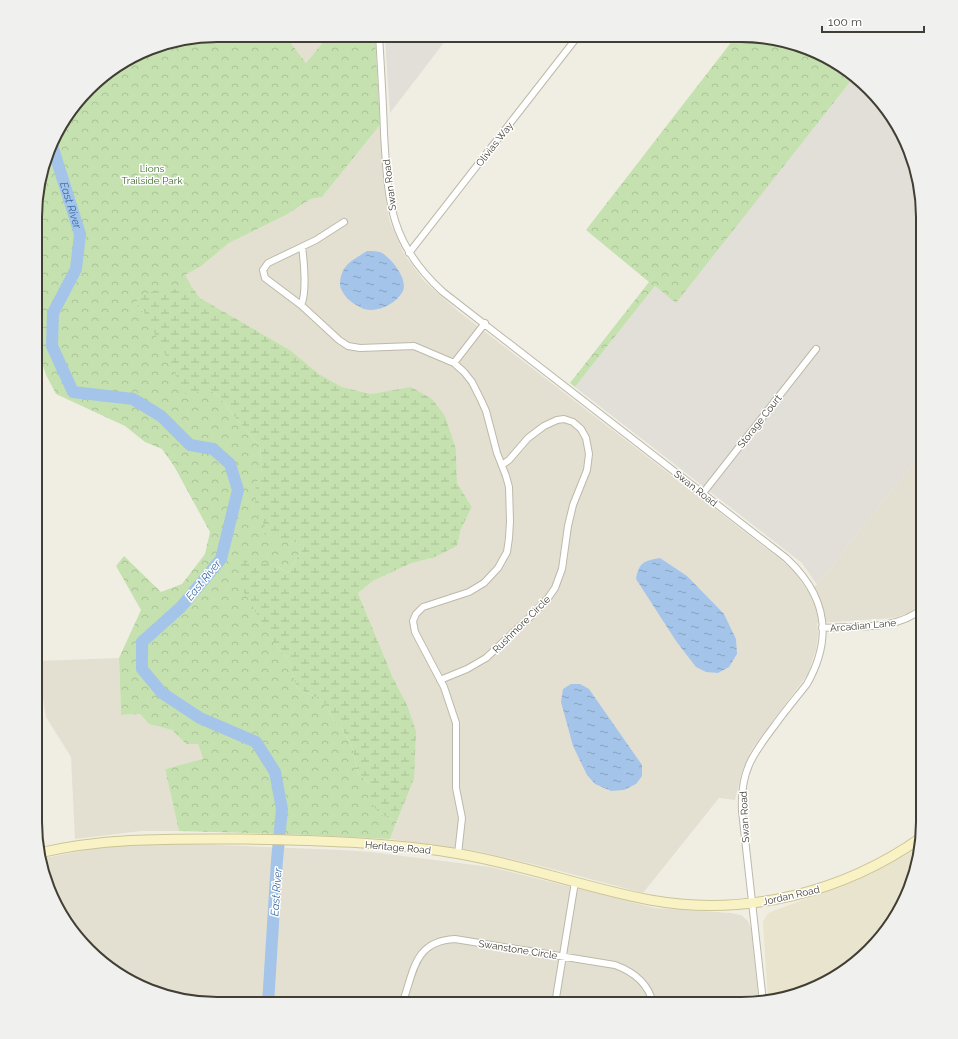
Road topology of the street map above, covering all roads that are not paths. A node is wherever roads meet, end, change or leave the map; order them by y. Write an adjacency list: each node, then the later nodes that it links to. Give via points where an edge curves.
1 (379, 42): 5 (street, Swan Road, via 388,192 395,221)
2 (573, 42): 5 (street, Olivias Way)
3 (344, 222): 4 (street)
4 (302, 247): 6 (street, via 304,296); 6 (street, via 268,263 263,272 267,280)
5 (409, 253): 7 (street, Swan Road, via 433,283)
6 (301, 305): 9 (street, via 348,346 414,346)
7 (485, 323): 9 (street); 11 (street, Swan Road)
8 (816, 349): 11 (street, Storage Court)
9 (454, 363): 10 (street, via 466,375 483,404)
10 (502, 466): 14 (street, via 508,487 510,515 509,544 504,560 492,576 481,585 469,592 426,606 413,618 415,632); 14 (street, Rushmore Circle, via 528,438 557,420 573,422 586,438 588,470 573,505 562,569 555,588 536,611 486,658)
11 (703, 493): 13 (street, Swan Road, via 800,571 818,602)
12 (916, 613): 13 (street, Arcadian Lane, via 893,624)
13 (822, 628): 19 (street, Swan Road, via 821,650 814,672 759,746 744,776 741,793 742,811)
14 (440, 680): 17 (street, via 456,726 456,788 462,818)
15 (915, 841): 19 (main road, Jordan Road, via 880,863 830,885 796,896)
16 (44, 852): 17 (main road, Heritage Road, via 84,844 157,838 298,840 409,847)
17 (458, 854): 18 (main road, Heritage Road, via 511,864)
18 (576, 882): 19 (main road, Heritage Road, via 676,904); 20 (street)
19 (752, 903): 21 (street, Swan Road)
20 (563, 957): 22 (street, Swanstone Circle, via 460,940 440,941 428,947 416,960); 23 (street); 24 (street, Swanstone Circle, via 624,968 639,978)
21 (762, 996)
22 (404, 997)
23 (556, 997)
24 (651, 997)

